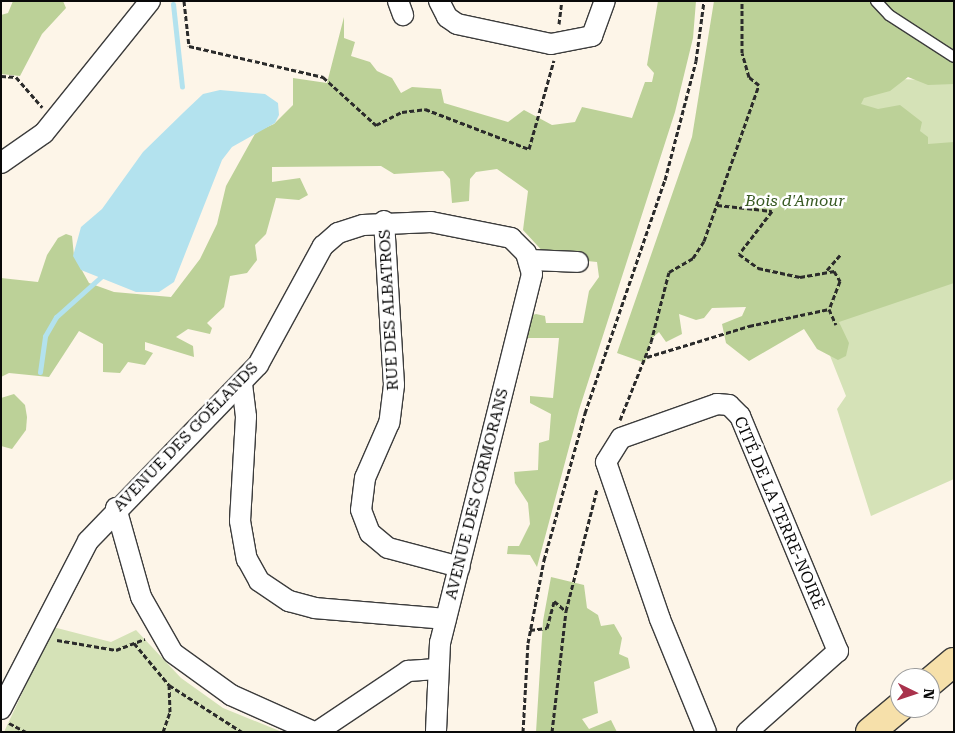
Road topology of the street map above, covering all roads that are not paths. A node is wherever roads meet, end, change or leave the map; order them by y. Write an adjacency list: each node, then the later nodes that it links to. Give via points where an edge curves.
1 (150, 1): 6 (street, via 44,132)
2 (439, 1): 3 (street, via 446,16 457,24 558,44 592,36)
3 (605, 1)
4 (876, 1): 5 (lane, via 889,15)
5 (954, 57)
6 (1, 163)
7 (384, 221): 8 (street, AVENUE DES GOÉLANDS, via 431,222 502,235 516,241); 10 (street, AVENUE DES GOÉLANDS, via 345,230 323,246 272,345); 12 (street, RUE DES ALBATROS, via 394,385 389,423 365,478 361,510 370,534 388,548)
8 (529, 260): 9 (street); 12 (street, AVENUE DES CORMORANS, via 530,288)
9 (578, 262)
10 (242, 384): 11 (street, AVENUE DES GOÉLANDS); 13 (street, via 246,417 240,520 247,559 259,581 289,601 315,608)
11 (116, 508): 17 (street, AVENUE DES GOÉLANDS, via 88,541); 20 (street, via 136,583 160,633 174,653 215,685)
12 (460, 567): 13 (street, AVENUE DES CORMORANS)
13 (446, 619): 15 (street, AVENUE DES CORMORANS)
14 (954, 662): 16 (street)
15 (437, 669): 20 (street, via 408,671); 21 (street, AVENUE DES CORMORANS)
16 (940, 674)
17 (1, 709)
18 (890, 715): 24 (street)
19 (768, 725): 22 (street, CITÉ DE LA TERRE-NOIRE, via 838,651 740,416 729,405 711,405 621,438 608,452 607,474); 23 (street, CITÉ DE LA TERRE-NOIRE)
20 (324, 729)
21 (436, 732)
22 (706, 732)
23 (747, 732)
24 (870, 732)

